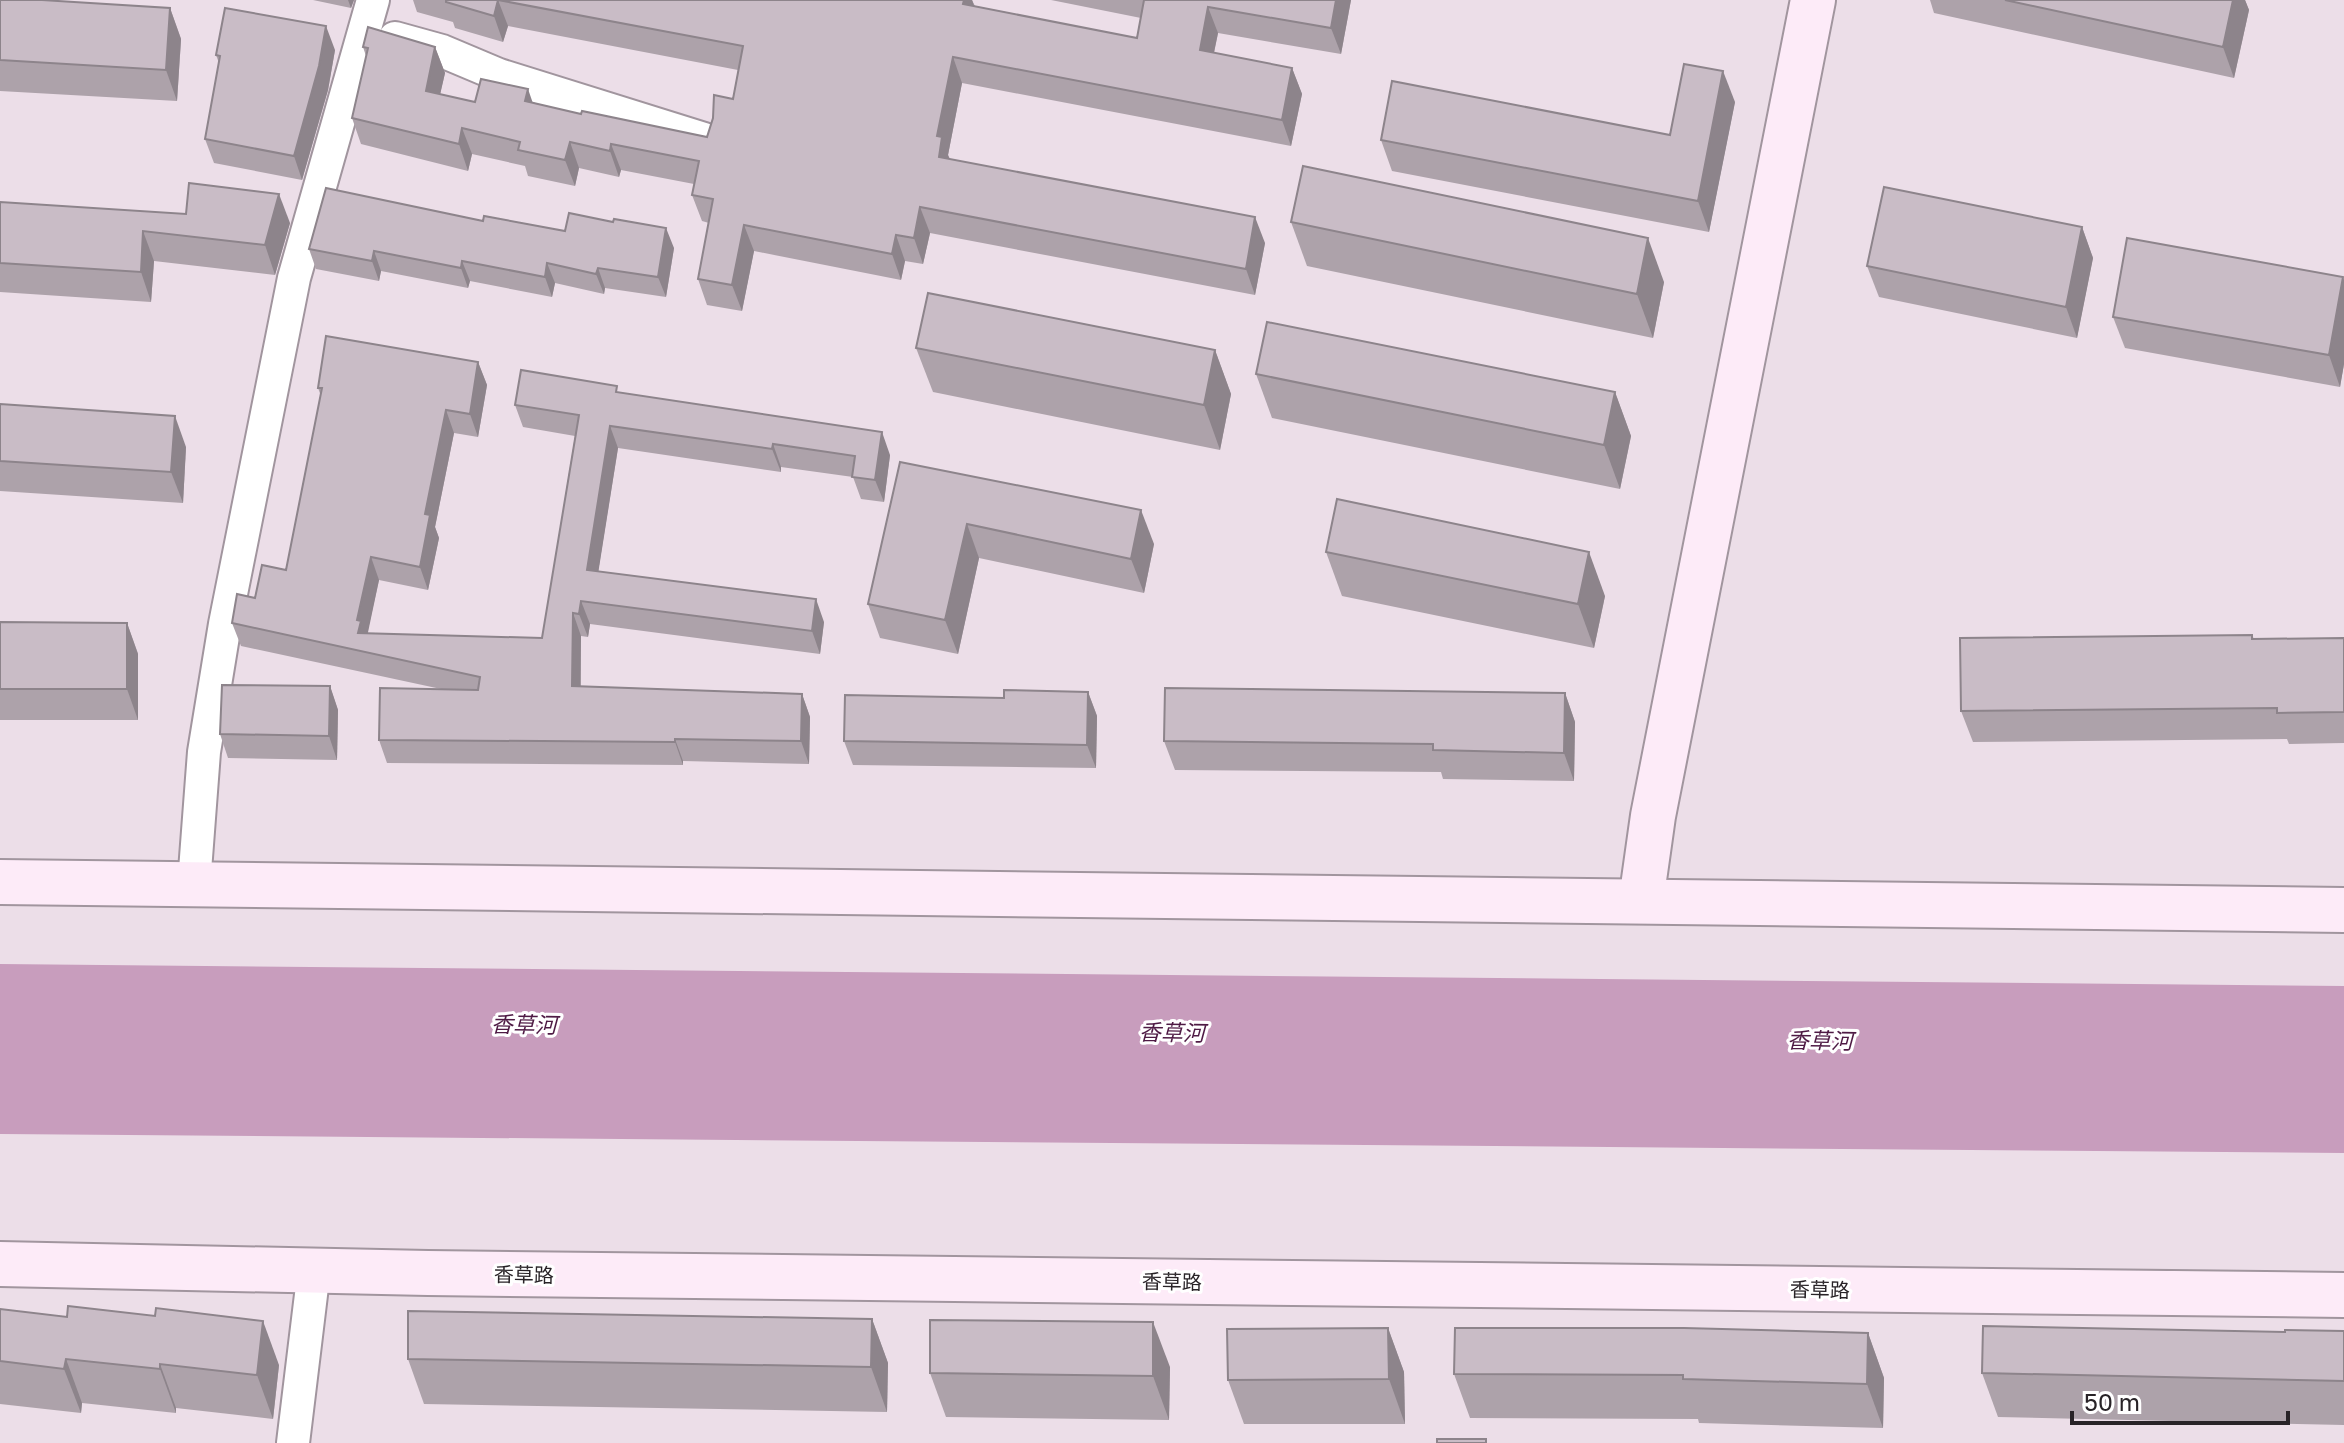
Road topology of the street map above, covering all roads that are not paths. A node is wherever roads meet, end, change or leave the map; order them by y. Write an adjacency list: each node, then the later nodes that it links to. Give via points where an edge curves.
1 (1813, 0): 6 (street, via 1656,800)
2 (369, 15): 3 (street, via 499,75); 5 (street, via 291,293 225,624 204,752)
3 (704, 139)
4 (0, 882): 5 (street)
5 (194, 884): 6 (street)
6 (1641, 901): 7 (street)
7 (2344, 910)
8 (0, 1264): 9 (street, 香草路)
9 (314, 1270): 10 (street, 香草路); 11 (street)
10 (2344, 1295)
11 (293, 1443)

